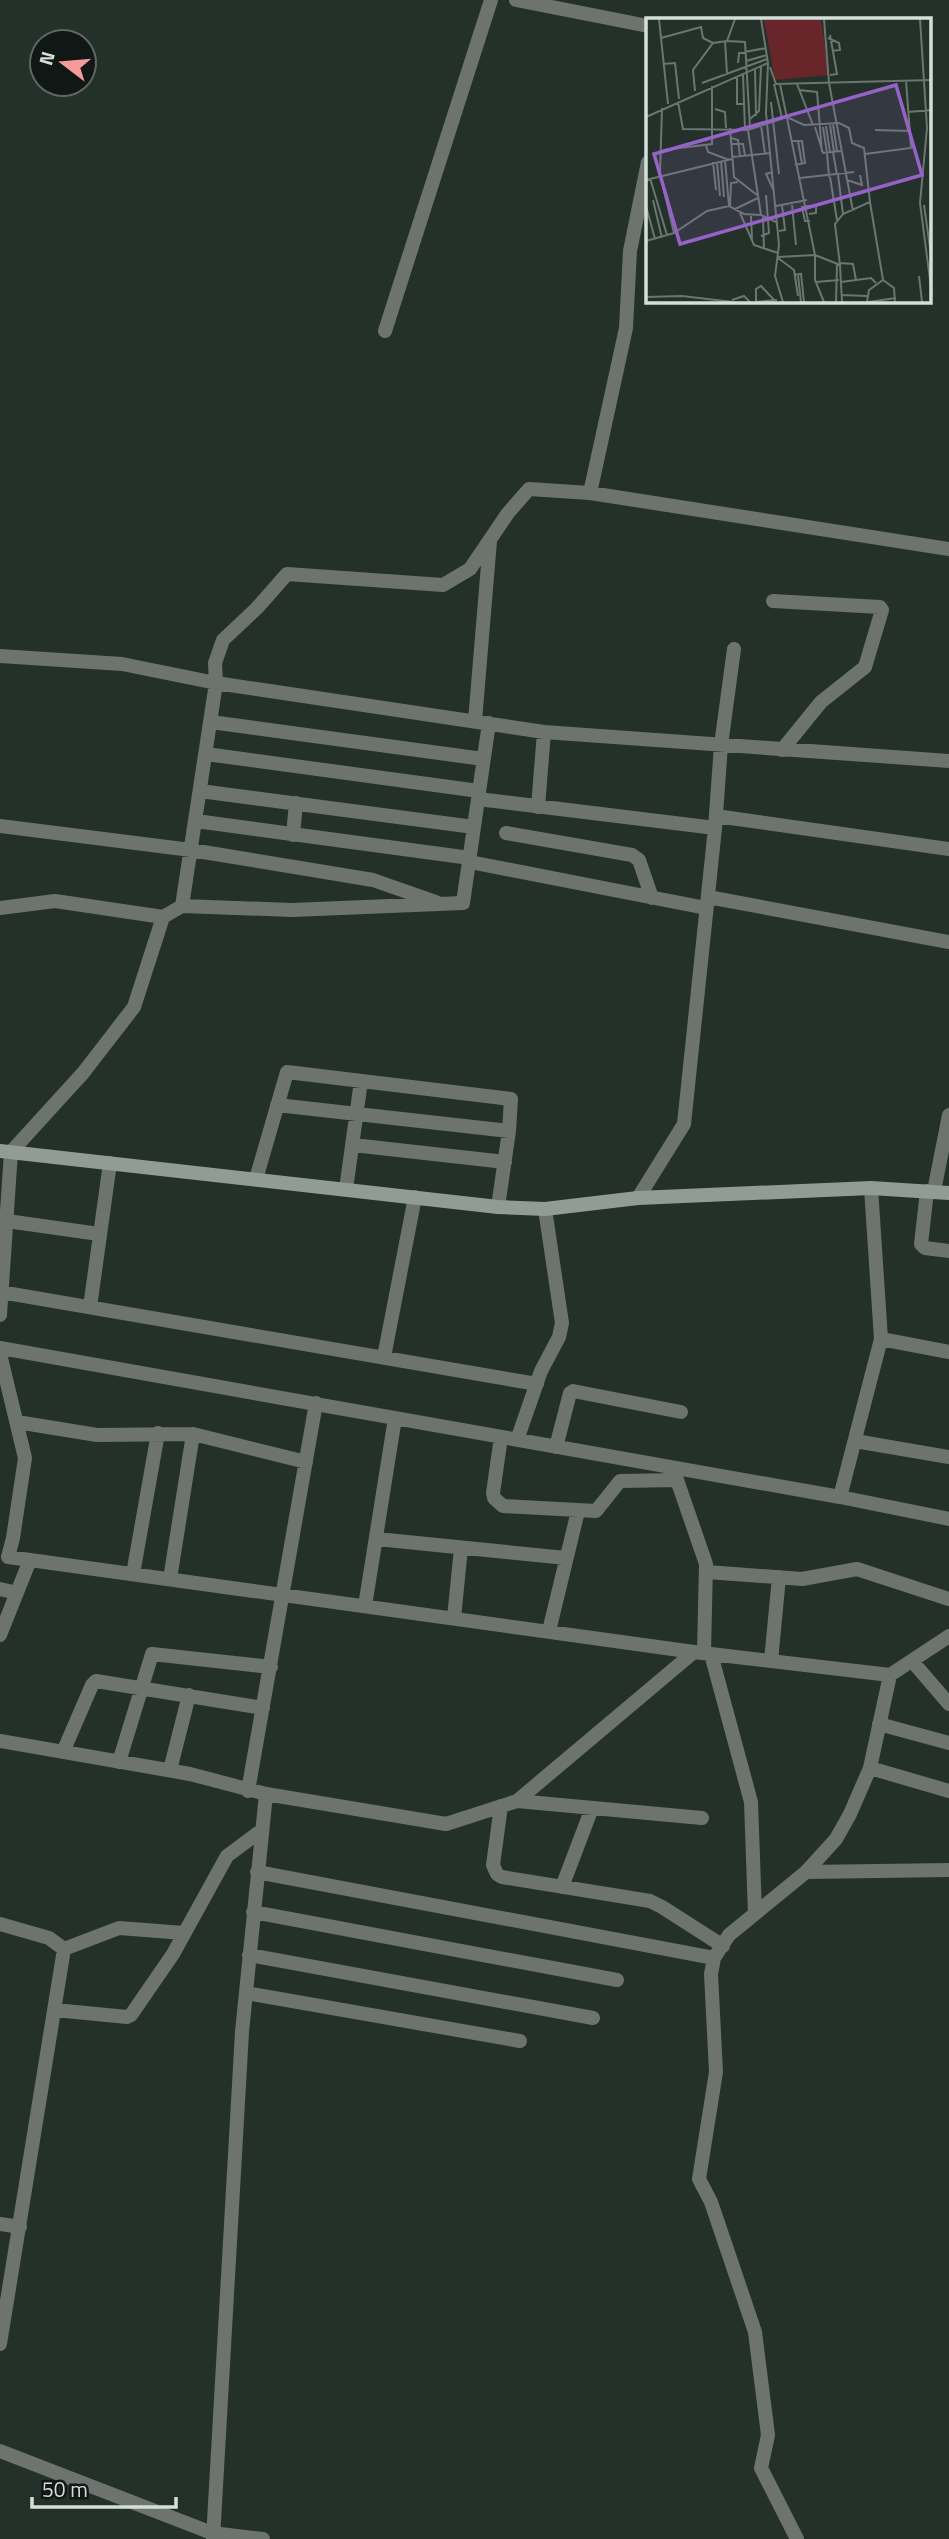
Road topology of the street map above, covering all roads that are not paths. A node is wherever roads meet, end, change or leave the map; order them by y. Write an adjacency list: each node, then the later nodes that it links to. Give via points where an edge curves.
1 (491, 0): 5 (street)
2 (516, 0): 3 (street)
3 (646, 26)
4 (646, 172): 6 (street, via 630,251 626,328)
5 (385, 331)
6 (590, 493): 7 (street, via 529,489); 8 (street)
7 (490, 539): 12 (street, via 470,569 443,585 287,573 223,640 215,663); 14 (street)
8 (949, 549)
9 (774, 601): 17 (street, via 880,607 883,611 865,667 821,702)
10 (734, 649): 16 (street)
11 (0, 656): 12 (street, via 122,664)
12 (216, 684): 13 (street); 14 (street)
13 (211, 722): 18 (street); 19 (street)
14 (482, 722): 15 (street); 19 (street)
15 (544, 732): 16 (street); 24 (street)
16 (721, 745): 17 (street); 26 (street)
17 (782, 750): 20 (street)
18 (206, 754): 21 (street); 22 (street)
19 (483, 759): 22 (street)
20 (949, 761)
21 (200, 791): 23 (street); 25 (street)
22 (478, 795): 24 (street); 28 (street)
23 (296, 803): 28 (street); 30 (street)
24 (538, 807): 26 (street)
25 (196, 821): 30 (street); 32 (street)
26 (715, 822): 31 (street); 35 (street)
27 (0, 826): 32 (street)
28 (474, 827): 33 (street)
29 (506, 833): 34 (street, via 632,855 639,860)
30 (293, 835): 33 (street)
31 (949, 849)
32 (191, 850): 36 (street, via 373,880); 37 (street)
33 (470, 860): 34 (street); 36 (street, via 464,902)
34 (652, 898): 35 (street)
35 (707, 903): 40 (street); 56 (street, via 684,1124)
36 (444, 905): 37 (street, via 292,910)
37 (182, 906): 39 (street)
38 (0, 908): 39 (street, via 55,901)
39 (163, 918): 47 (street, via 134,1007 83,1073)
40 (949, 942)
41 (361, 1081): 42 (street, via 287,1072); 43 (street); 45 (street, via 511,1099)
42 (277, 1105): 43 (street); 50 (street)
43 (357, 1114): 45 (street); 46 (street)
44 (949, 1115): 53 (street)
45 (509, 1131): 48 (street)
46 (353, 1145): 48 (street); 52 (street)
47 (6, 1151): 49 (street); 59 (street)
48 (505, 1162): 57 (street)
49 (110, 1163): 50 (street); 60 (street)
50 (256, 1179): 52 (street)
51 (871, 1188): 53 (street); 56 (street); 65 (street)
52 (346, 1189): 55 (street)
53 (931, 1191): 54 (street); 61 (street, via 921,1244)
54 (949, 1194)
55 (415, 1197): 57 (street); 69 (street)
56 (638, 1198): 58 (street)
57 (498, 1207): 58 (street)
58 (545, 1209): 70 (street, via 562,1322)
59 (5, 1212): 60 (street); 62 (street)
60 (100, 1234): 63 (street)
61 (949, 1251)
62 (1, 1292): 63 (street); 64 (street)
63 (90, 1307): 69 (street)
64 (0, 1315)
65 (881, 1339): 67 (street); 79 (street)
66 (0, 1348): 71 (street)
67 (949, 1352)
68 (0, 1354): 74 (street)
69 (384, 1357): 70 (street)
70 (537, 1384): 78 (street)
71 (316, 1403): 73 (street); 82 (street)
72 (681, 1412): 80 (street, via 575,1391 570,1393)
73 (396, 1418): 77 (street); 88 (street)
74 (17, 1422): 75 (street, via 97,1435); 87 (street, via 25,1458)
75 (158, 1433): 76 (street); 93 (street)
76 (193, 1434): 82 (street); 95 (street)
77 (501, 1437): 78 (street); 85 (street, via 493,1493 498,1503)
78 (517, 1440): 80 (street)
79 (855, 1441): 81 (street); 84 (street)
80 (556, 1447): 83 (street)
81 (949, 1457)
82 (306, 1462): 98 (street)
83 (674, 1474): 84 (street); 85 (street, via 623,1480 598,1511); 92 (street)
84 (841, 1497): 86 (street)
85 (578, 1511): 90 (street)
86 (949, 1519)
87 (7, 1535): 91 (street, via 8,1557)
88 (377, 1539): 89 (street); 100 (street)
89 (461, 1548): 90 (street); 101 (street)
90 (566, 1558): 102 (street)
91 (30, 1560): 93 (street); 97 (street)
92 (706, 1572): 94 (street); 105 (street)
93 (133, 1574): 95 (street)
94 (779, 1577): 99 (street, via 808,1578 857,1569); 106 (street)
95 (170, 1579): 98 (street)
96 (0, 1589): 97 (street)
97 (17, 1593): 103 (street)
98 (281, 1595): 100 (street); 108 (street)
99 (949, 1599)
100 (365, 1606): 101 (street)
101 (454, 1618): 102 (street)
102 (549, 1631): 105 (street)
103 (0, 1635)
104 (949, 1636): 107 (street)
105 (703, 1653): 106 (street); 124 (street); 134 (street, via 751,1802)
106 (771, 1661): 109 (street)
107 (912, 1661): 109 (street); 112 (street)
108 (271, 1667): 110 (street, via 154,1653); 113 (street)
109 (890, 1675): 114 (street)
110 (142, 1688): 111 (street); 117 (street, via 94,1682); 118 (street)
111 (189, 1695): 113 (street); 120 (street)
112 (949, 1703)
113 (263, 1708): 121 (street)
114 (879, 1724): 116 (street); 119 (street)
115 (0, 1741): 117 (street)
116 (949, 1743)
117 (63, 1752): 118 (street)
118 (119, 1762): 120 (street)
119 (870, 1768): 122 (street); 131 (street, via 836,1839)
120 (170, 1770): 121 (street)
121 (248, 1791): 123 (street)
122 (949, 1791)
123 (266, 1794): 125 (street, via 446,1824); 128 (street)
124 (517, 1801): 125 (street); 126 (street)
125 (501, 1806): 132 (street, via 493,1865 497,1874)
126 (592, 1808): 127 (street); 132 (street)
127 (702, 1818)
128 (262, 1830): 130 (street); 136 (street, via 227,1856)
129 (949, 1870): 131 (street)
130 (257, 1872): 133 (street); 138 (street)
131 (806, 1872): 134 (street)
132 (562, 1886): 138 (street, via 650,1901)
133 (253, 1912): 139 (street); 140 (street)
134 (755, 1914): 138 (street, via 729,1935)
135 (0, 1924): 137 (street, via 49,1938)
136 (184, 1933): 137 (street, via 119,1928); 142 (street, via 131,2015)
137 (64, 1949): 142 (street)
138 (719, 1952): 151 (street, via 711,1974 716,2072 699,2179 712,2202 755,2332 768,2435 761,2468)
139 (250, 1955): 141 (street); 143 (street)
140 (617, 1980)
141 (246, 1993): 144 (street); 149 (street)
142 (55, 2010): 146 (street)
143 (593, 2018)
144 (520, 2041)
145 (0, 2224): 146 (street)
146 (20, 2227): 147 (street)
147 (0, 2344)
148 (0, 2451): 149 (street)
149 (213, 2536): 150 (street)
150 (263, 2539)
151 (797, 2539)

